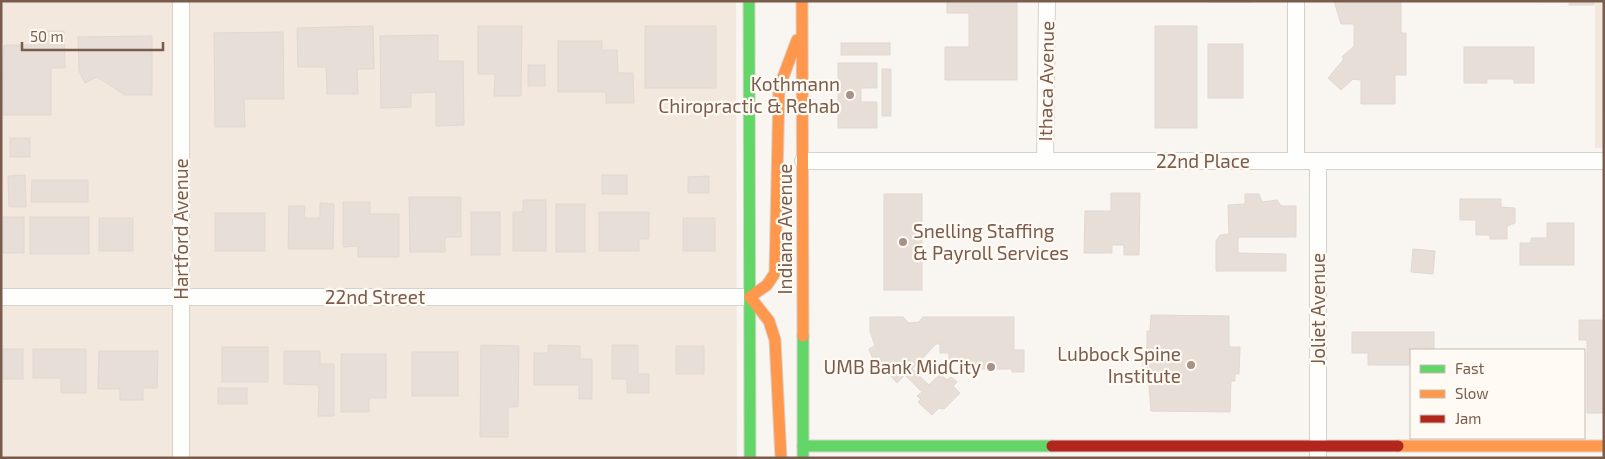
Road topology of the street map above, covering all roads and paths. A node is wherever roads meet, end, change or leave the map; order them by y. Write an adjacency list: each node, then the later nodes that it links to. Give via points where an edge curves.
1 (181, 1): 13 (street, Hartford Avenue)
2 (749, 1): 14 (main road, Indiana Avenue)
3 (802, 1): 6 (main road, Indiana Avenue)
4 (1047, 1): 7 (street, Ithaca Avenue)
5 (1296, 1): 8 (street)
6 (802, 27): 11 (main road, Indiana Avenue); 14 (main road, via 780,88 775,273 767,285)
7 (1045, 161): 8 (street, 22nd Place); 11 (street, 22nd Place)
8 (1296, 161): 9 (street, 22nd Place)
9 (1318, 161): 10 (street, 22nd Place); 17 (street, Joliet Avenue)
10 (1604, 161)
11 (803, 162): 16 (main road, Indiana Avenue)
12 (1, 297): 13 (street, 22nd Street)
13 (181, 297): 14 (street, 22nd Street); 18 (street, Hartford Avenue)
14 (750, 297): 19 (main road, Indiana Avenue); 20 (main road, via 770,323 777,368)
15 (1604, 446): 17 (main road)
16 (803, 452): 17 (main road)
17 (1318, 452)
18 (181, 458)
19 (750, 458)
20 (781, 458)

